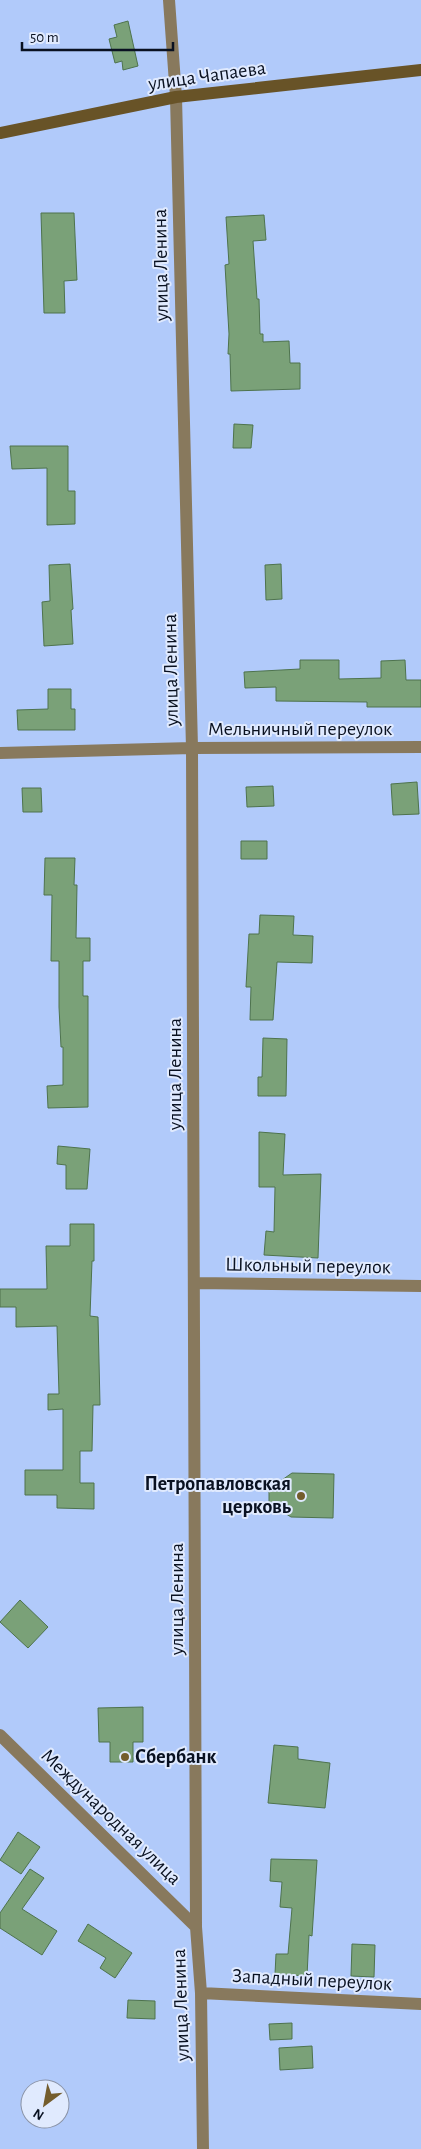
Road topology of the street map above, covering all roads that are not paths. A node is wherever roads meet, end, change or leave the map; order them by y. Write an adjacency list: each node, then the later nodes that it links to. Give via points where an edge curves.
1 (169, 0): 3 (street, улица Ленина)
2 (421, 70): 3 (main road, улица Чапаева)
3 (176, 97): 4 (main road, улица Чапаева); 6 (street, улица Ленина)
4 (0, 132)
5 (421, 747): 6 (street, Мельничный переулок)
6 (192, 748): 7 (street, Мельничный переулок); 8 (street, улица Ленина)
7 (0, 753)
8 (194, 1283): 9 (street, Школьный переулок); 11 (street, улица Ленина)
9 (421, 1286)
10 (0, 1735): 11 (street, Международная улица)
11 (196, 1927): 12 (street, улица Ленина)
12 (201, 1993): 13 (street, Западный переулок); 14 (street, улица Ленина)
13 (421, 2004)
14 (203, 2149)

